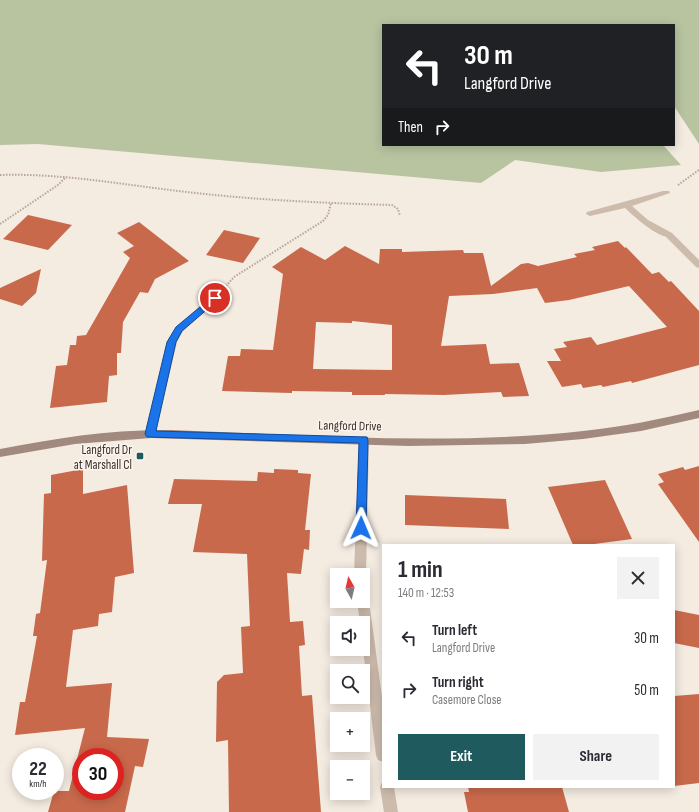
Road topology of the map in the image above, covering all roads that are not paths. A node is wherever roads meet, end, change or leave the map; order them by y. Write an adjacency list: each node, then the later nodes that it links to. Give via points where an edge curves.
1 (666, 193): 2 (street)
2 (627, 205): 3 (street); 4 (street, via 645,222 669,235)
3 (590, 214)
4 (699, 265)
5 (215, 298): 7 (street, via 179,329 172,342)
6 (699, 414): 8 (street, Langford Drive, via 608,433 543,440 476,443)
7 (150, 434): 8 (street, Langford Drive); 9 (street, Langford Drive, via 46,444)
8 (364, 440): 10 (street)
9 (0, 453)
10 (360, 568)
11 (363, 608): 12 (street)
12 (382, 748)
13 (387, 788): 14 (street)
14 (390, 812)

